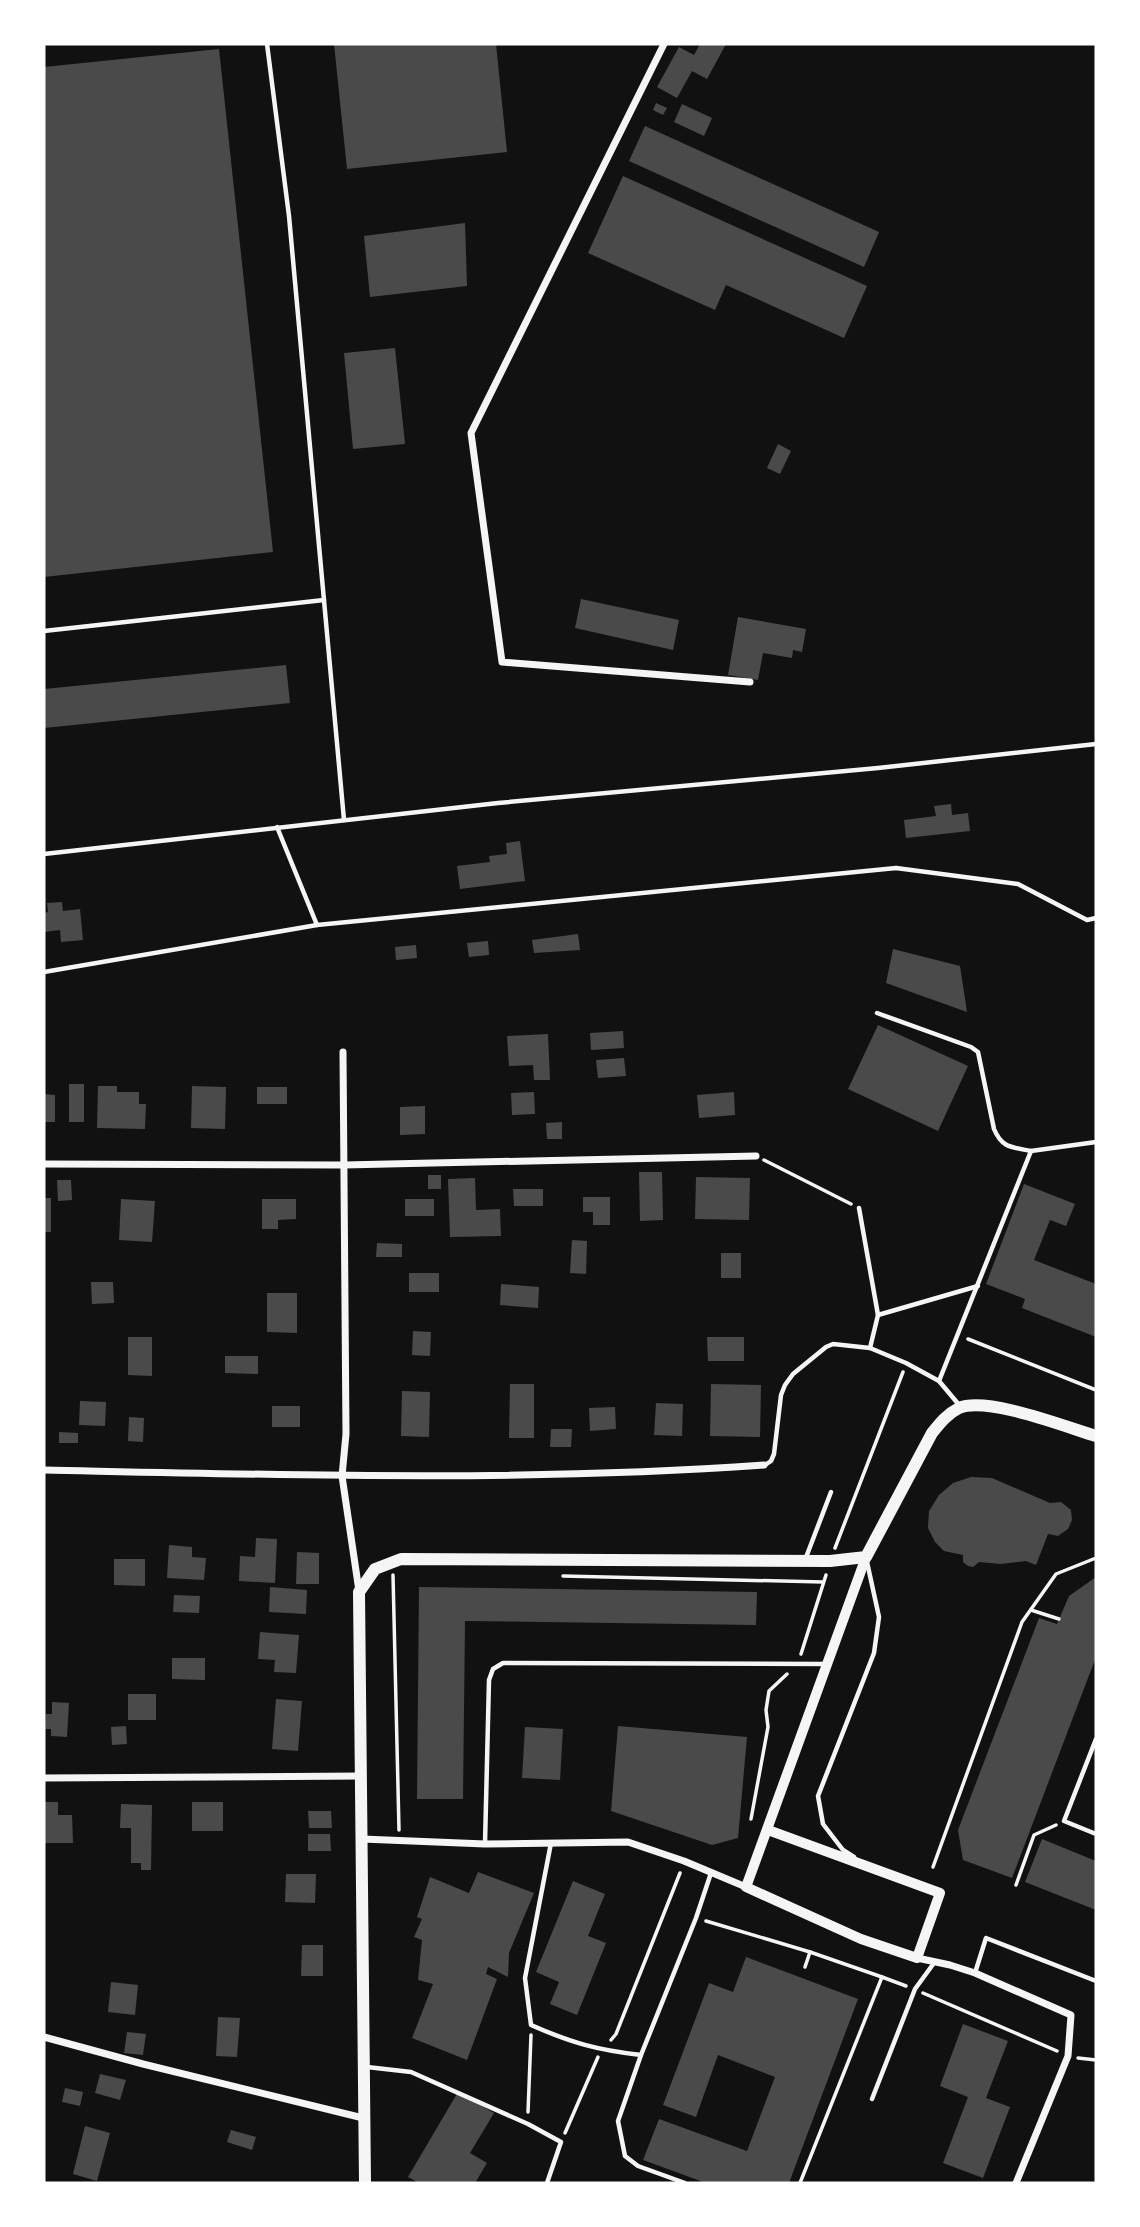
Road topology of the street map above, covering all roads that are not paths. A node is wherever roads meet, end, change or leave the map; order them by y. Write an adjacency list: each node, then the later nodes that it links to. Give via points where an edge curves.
1 (267, 44): 3 (lane, via 289,216)
2 (664, 44): 5 (street, via 471,433 502,662)
3 (324, 600): 4 (lane); 7 (lane)
4 (44, 631)
5 (750, 682)
6 (1096, 744): 7 (lane)
7 (344, 820): 8 (lane)
8 (277, 827): 9 (lane); 11 (lane)
9 (44, 854)
10 (1096, 918): 11 (lane, via 1087,920 1018,884 896,867)
11 (317, 925): 12 (lane)
12 (44, 972)
13 (877, 1013): 16 (lane, via 978,1052 999,1141)
14 (343, 1052): 19 (street)
15 (1096, 1142): 16 (lane)
16 (1031, 1151): 21 (lane)
17 (755, 1156): 19 (street)
18 (44, 1164): 19 (street)
19 (344, 1165): 29 (street, via 346,1434)
20 (859, 1208): 22 (lane)
21 (978, 1286): 22 (lane); 24 (lane)
22 (878, 1315): 23 (lane)
23 (870, 1348): 24 (lane); 27 (lane, via 833,1344 793,1374 780,1395 774,1454)
24 (939, 1381): 25 (lane)
25 (961, 1407): 26 (main road, via 1001,1408); 31 (main road, via 945,1416 932,1433)
26 (1096, 1436)
27 (764, 1465): 29 (street, via 682,1471)
28 (44, 1470): 29 (street)
29 (342, 1476): 33 (street)
30 (831, 1492): 32 (lane)
31 (866, 1557): 32 (main road); 34 (street); 43 (lane, via 879,1617 874,1653 818,1796 823,1824 843,1850)
32 (805, 1560): 33 (main road, via 401,1559 375,1569)
33 (359, 1592): 36 (main road)
34 (828, 1664): 38 (street); 41 (lane, via 503,1663 489,1680)
35 (1096, 1739): 39 (lane, via 1064,1821)
36 (361, 1776): 37 (street); 40 (main road)
37 (44, 1779)
38 (768, 1830): 43 (street); 45 (street)
39 (1096, 1834)
40 (362, 1839): 41 (street); 52 (main road)
41 (485, 1843): 42 (street)
42 (551, 1843): 44 (street, via 628,1842); 51 (lane, via 525,1978 531,2025 567,2041)
43 (873, 1868): 46 (street, via 940,1893)
44 (711, 1872): 45 (street); 51 (lane)
45 (746, 1887): 46 (street, via 861,1939)
46 (917, 1958): 47 (street)
47 (933, 1962): 48 (street); 53 (lane, via 915,1989)
48 (975, 1973): 49 (lane, via 986,1938); 59 (street, via 1071,2014 1068,2056)
49 (1096, 1981)
50 (44, 2038): 54 (street)
51 (641, 2055): 55 (lane, via 618,2121 625,2156)
52 (364, 2067): 54 (main road); 57 (lane, via 411,2072 561,2142)
53 (872, 2099)
54 (363, 2118): 56 (main road)
55 (671, 2181): 58 (lane)
56 (365, 2183)
57 (547, 2183)
58 (685, 2183)
59 (1016, 2183)

